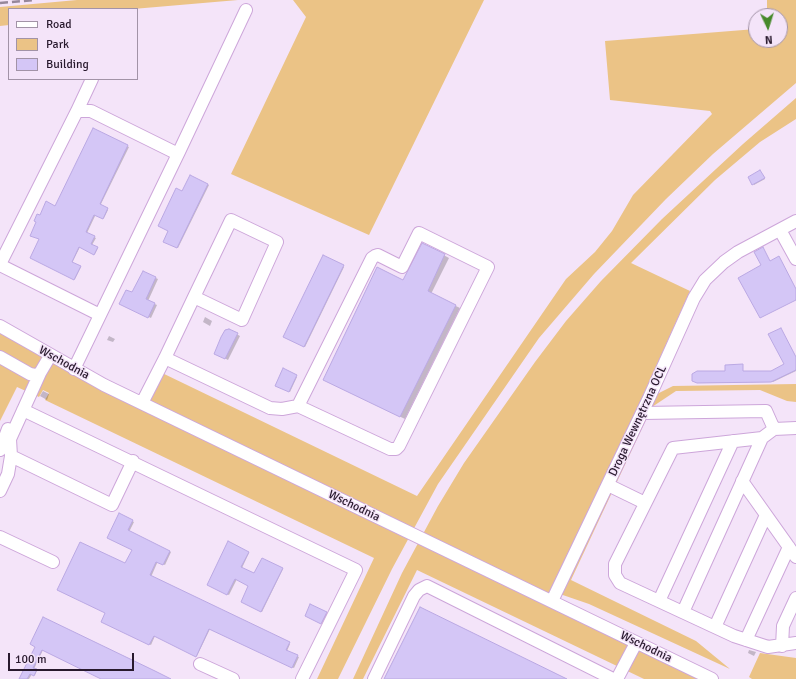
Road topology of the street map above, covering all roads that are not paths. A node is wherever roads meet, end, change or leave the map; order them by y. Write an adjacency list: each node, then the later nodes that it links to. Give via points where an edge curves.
1 (246, 10): 4 (street)
2 (92, 80): 3 (street)
3 (77, 111): 4 (street, via 91,111); 8 (street)
4 (178, 154): 10 (street)
5 (796, 222): 6 (street, Droga Wewnętrzna OCL)
6 (780, 230): 7 (street); 21 (street, Droga Wewnętrzna OCL, via 738,252 705,280 694,298)
7 (796, 259)
8 (0, 264): 10 (street)
9 (194, 298): 9 (street, via 231,220 277,242 242,320); 14 (street)
10 (100, 315): 15 (street)
11 (0, 326): 12 (street, Wschodnia)
12 (50, 356): 15 (street, Wschodnia); 16 (street)
13 (0, 357): 16 (street, via 33,375)
14 (165, 358): 18 (street); 19 (street, via 270,408)
15 (74, 369): 18 (street, Wschodnia)
16 (40, 373): 17 (street)
17 (31, 393): 20 (street); 26 (street, via 18,407)
18 (142, 403): 38 (street, Wschodnia)
19 (298, 406): 19 (street, via 390,449 396,449 488,267 419,233 402,267 378,255 372,258)
20 (23, 410): 27 (street, via 10,439); 28 (street)
21 (643, 413): 23 (street, via 766,411); 30 (street, Droga Wewnętrzna OCL)
22 (796, 428): 23 (street)
23 (774, 429): 24 (street)
24 (762, 438): 25 (street); 29 (street)
25 (733, 441): 32 (street, via 673,448); 39 (street)
26 (0, 450)
27 (11, 456): 28 (street, via 112,505); 31 (street, via 8,474)
28 (133, 461): 48 (street, via 356,570)
29 (742, 481): 33 (street); 40 (street)
30 (608, 485): 32 (street); 38 (street, Droga Wewnętrzna OCL)
31 (0, 491)
32 (645, 503): 39 (street, via 615,564 614,575 620,583)
33 (766, 515): 35 (street); 41 (street)
34 (0, 537): 36 (street)
35 (792, 552): 42 (street)
36 (53, 562)
37 (796, 598): 45 (street, via 783,626)
38 (552, 601): 43 (street, Wschodnia)
39 (659, 601): 40 (street)
40 (683, 612): 41 (street)
41 (715, 627): 42 (street)
42 (746, 640): 45 (street, via 768,647)
43 (636, 643): 51 (street); 52 (street, Wschodnia)
44 (796, 644): 45 (street)
45 (782, 646)
46 (200, 664): 47 (street)
47 (233, 679)
48 (302, 679)
49 (374, 679): 50 (street, via 414,596 427,586)
50 (613, 679)
51 (617, 679)
52 (712, 679)

